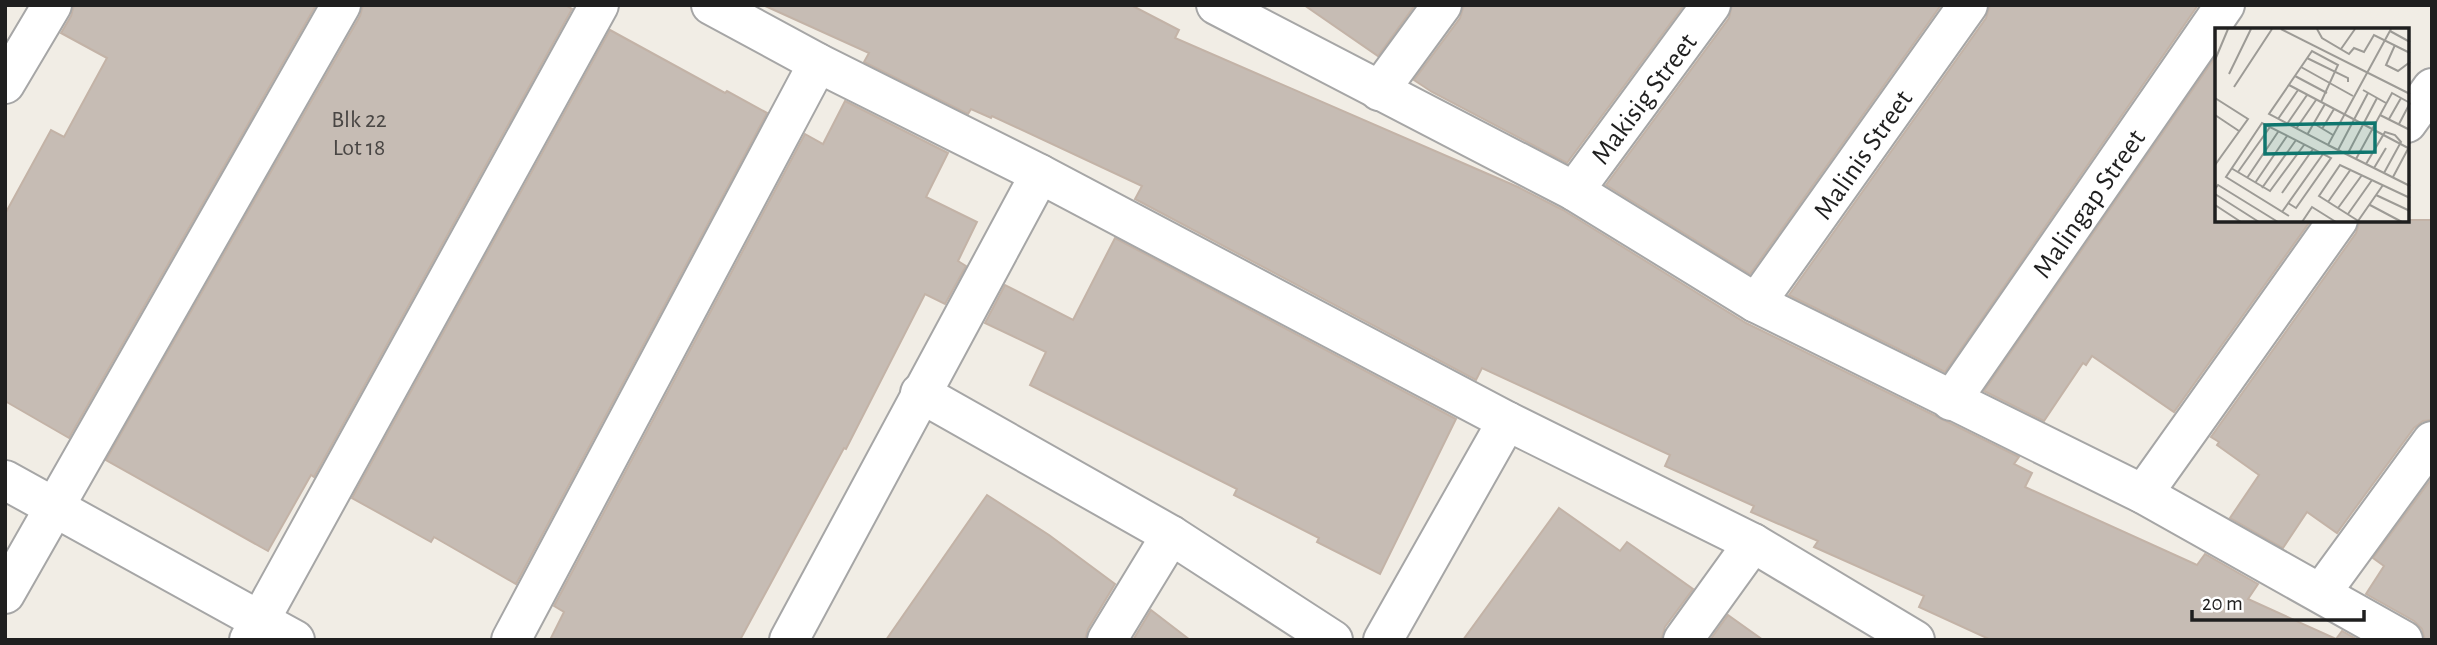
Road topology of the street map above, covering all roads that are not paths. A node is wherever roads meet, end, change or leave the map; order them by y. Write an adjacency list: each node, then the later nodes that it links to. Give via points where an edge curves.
1 (52, 5): 11 (street)
2 (341, 5): 25 (street)
3 (598, 5): 30 (street)
4 (711, 5): 10 (street)
5 (1216, 5): 13 (street)
6 (1442, 5): 13 (street)
7 (1711, 5): 16 (street, Makisig Street)
8 (1968, 5): 18 (street, Malinis Street)
9 (2225, 5): 20 (street, Malingap Street)
10 (818, 63): 15 (street); 32 (street)
11 (5, 85)
12 (2432, 89): 14 (street)
13 (1380, 91): 16 (street)
14 (2409, 120)
15 (1040, 174): 19 (street); 21 (street)
16 (1574, 191): 18 (street)
17 (2336, 222): 24 (street)
18 (1756, 303): 20 (street)
19 (920, 393): 26 (street); 33 (street)
20 (1951, 401): 24 (street)
21 (1507, 421): 27 (street); 36 (street)
22 (2432, 442): 28 (street)
23 (5, 480): 25 (street)
24 (2143, 494): 28 (street)
25 (55, 507): 29 (street); 30 (street)
26 (1171, 535): 34 (street); 35 (street)
27 (1752, 543): 37 (street); 38 (street)
28 (2321, 593): 39 (street)
29 (5, 594)
30 (254, 630): 31 (street)
31 (295, 640)
32 (511, 640)
33 (789, 640)
34 (1107, 640)
35 (1332, 640)
36 (1383, 640)
37 (1683, 640)
38 (1915, 640)
39 (2403, 640)

